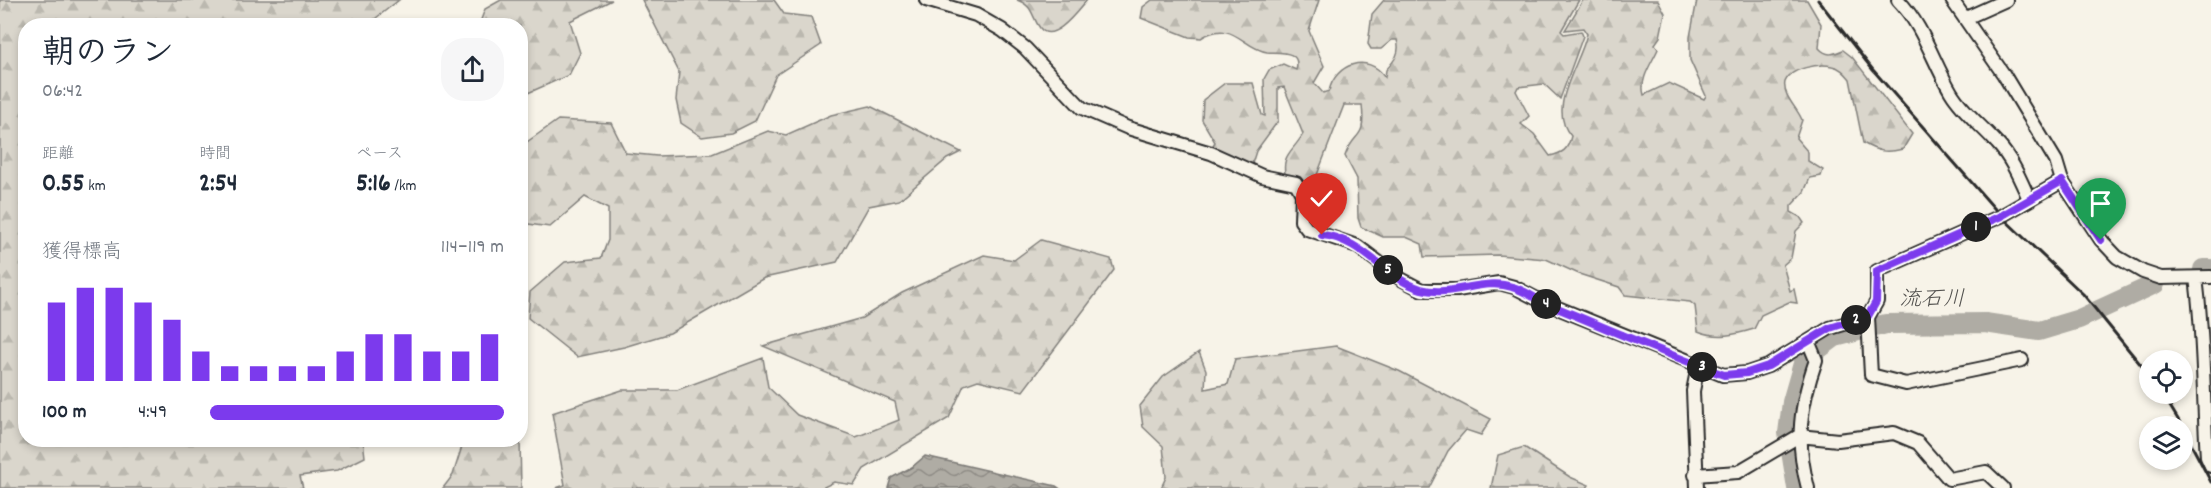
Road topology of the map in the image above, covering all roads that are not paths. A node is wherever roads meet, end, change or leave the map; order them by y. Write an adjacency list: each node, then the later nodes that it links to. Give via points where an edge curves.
1 (926, 0): 13 (street, via 976,15 1002,30 1025,48 1082,108 1128,128 1211,153 1262,176 1296,183 1302,194 1301,221 1307,229 1357,246 1422,290 1499,284 1514,287)
2 (1898, 0): 7 (street, via 1930,45 1950,91 2007,155)
3 (1952, 0): 5 (street)
4 (2006, 0): 5 (street)
5 (1966, 18): 6 (street, via 2056,161)
6 (2062, 181): 7 (street); 9 (street, via 2101,240 2117,256 2161,278)
7 (2029, 199): 10 (street, via 2001,216 1877,271 1876,302)
8 (2211, 277): 9 (street)
9 (2196, 278): 15 (street, via 2202,325 2207,457)
10 (1868, 316): 11 (street, via 1830,328); 12 (street, via 1871,375 1906,384)
11 (1809, 343): 13 (street, via 1747,373 1724,375); 14 (street, via 1816,360 1803,396)
12 (2022, 360)
13 (1698, 366): 16 (street, via 1693,391)
14 (1799, 436): 16 (street, via 1738,472); 18 (street); 19 (street, via 1838,440 1894,433 1918,443 1949,479 1986,472)
15 (2211, 466)
16 (1695, 475): 17 (street)
17 (1697, 488)
18 (1808, 488)
19 (2003, 488)

